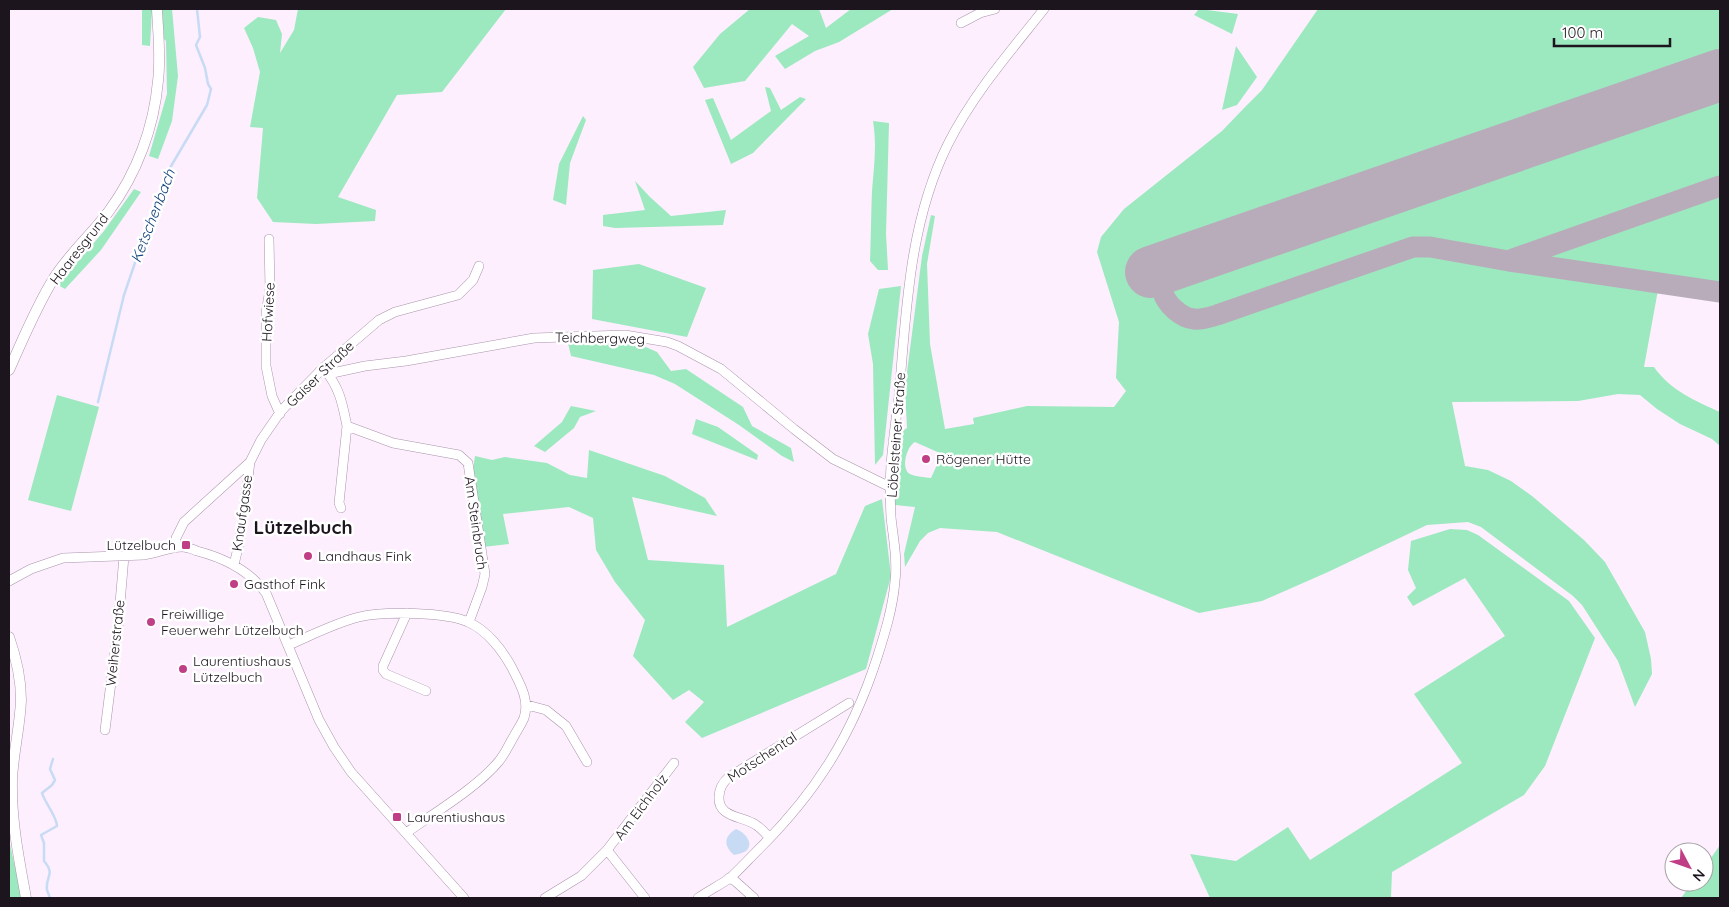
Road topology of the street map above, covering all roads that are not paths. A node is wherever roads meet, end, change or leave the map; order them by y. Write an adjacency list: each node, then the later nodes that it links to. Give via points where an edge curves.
1 (157, 9): 7 (street, Haaresgrund, via 159,73 150,125 139,158 110,209 54,278)
2 (995, 9): 4 (street)
3 (1044, 9): 12 (street, Löbelsteiner Straße, via 972,104 948,144 928,194 916,241 904,325)
4 (961, 24)
5 (269, 239): 9 (street, Hofwiese, via 266,366 272,396)
6 (479, 266): 8 (street, Gaiser Straße, via 473,280 458,295 395,312 379,320)
7 (9, 370)
8 (326, 371): 9 (street, Gaiser Straße, via 300,391); 10 (street, via 337,386); 12 (street, Teichbergweg, via 406,361 534,338 625,336 667,342 721,369 833,459)
9 (280, 414): 11 (street, Gaiser Straße)
10 (347, 426): 13 (street); 19 (street, Am Steinbruch, via 393,443 455,454 468,463 484,574)
11 (250, 462): 14 (street, Gaiser Straße, via 184,522); 16 (street, Knaufgasse)
12 (890, 487): 29 (street, Löbelsteiner Straße, via 896,580 890,614 869,684 846,735 822,776)
13 (341, 508)
14 (175, 548): 15 (street); 16 (street, via 204,552)
15 (124, 556): 17 (street, via 63,558); 25 (street, Weiherstraße)
16 (234, 565): 21 (street, via 260,584)
17 (9, 581)
18 (407, 613): 19 (street); 21 (street, via 360,616); 22 (street, via 383,670)
19 (469, 622): 24 (street, via 481,629 502,651)
20 (9, 637): 32 (street, via 16,660 21,700 12,803)
21 (289, 645): 28 (street, via 319,720 334,747)
22 (426, 691)
23 (849, 703): 29 (street, Motschental, via 722,784 718,798 723,810 733,817 756,824)
24 (527, 705): 26 (street, via 546,710 566,726); 28 (street, via 523,719 492,770)
25 (105, 730)
26 (588, 762)
27 (674, 763): 30 (street, Am Eichholz)
28 (406, 833): 33 (street)
29 (770, 838): 31 (street, Löbelsteiner Straße)
30 (607, 850): 34 (street, Am Eichholz, via 581,876); 35 (street, Am Eichholz)
31 (729, 878): 36 (street); 37 (street)
32 (26, 898)
33 (464, 898)
34 (545, 898)
35 (645, 898)
36 (698, 898)
37 (754, 898)

